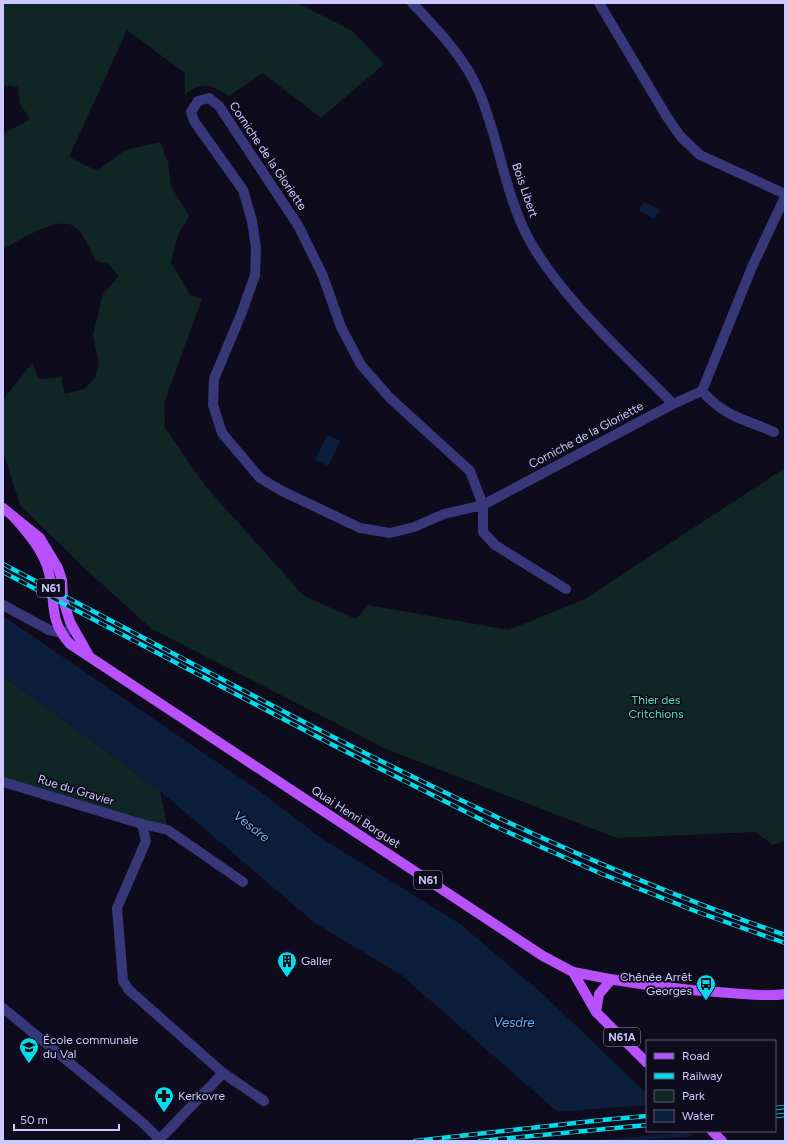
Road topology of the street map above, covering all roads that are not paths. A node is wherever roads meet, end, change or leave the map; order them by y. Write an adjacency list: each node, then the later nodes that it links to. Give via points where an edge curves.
1 (412, 3): 5 (street, Bois Libert, via 460,57 480,94 515,210 531,243 582,310)
2 (599, 3): 3 (street, via 681,137 700,155)
3 (785, 195): 4 (street)
4 (702, 391): 5 (street, Corniche de la Gloriette); 6 (street, via 714,405 737,418)
5 (673, 404): 7 (street, Corniche de la Gloriette)
6 (774, 432)
7 (483, 505): 7 (street, Corniche de la Gloriette, via 444,514 414,527 390,533 360,528 260,478 222,433 213,405 214,379 255,275 256,248 252,221 243,190 194,121 191,112 198,100 209,98 219,106 299,226 323,276 341,327 361,365 390,398 470,471); 10 (street, Corniche de la Gloriette, via 483,532 495,545)
8 (3, 508): 9 (main road, N61)
9 (13, 516): 12 (main road, N61, via 40,538 58,568 62,580 63,599); 13 (main road, N61, via 35,543 49,571 55,620)
10 (566, 589)
11 (3, 605): 13 (street, via 49,630)
12 (74, 629): 13 (street); 14 (main road, N61)
13 (61, 633): 14 (main road, N61, via 70,644)
14 (89, 656): 18 (main road, Quai Henri Borguet / N61, via 543,956)
15 (3, 782): 16 (street, Rue du Gravier)
16 (142, 824): 17 (street, Rue du Gravier, via 168,830); 24 (street, via 146,841 118,908 123,981 135,995)
17 (243, 882)
18 (573, 972): 19 (main road, N61); 22 (main road, N61a)
19 (611, 980): 20 (main road, N61, via 694,991); 22 (main road, N61a, via 599,994)
20 (785, 994)
21 (3, 1008): 27 (street)
22 (596, 1012): 23 (main road, N61A)
23 (646, 1062)
24 (223, 1073): 25 (street); 27 (street)
25 (264, 1101)
26 (713, 1132): 28 (main road)
27 (160, 1140)
28 (722, 1141)

